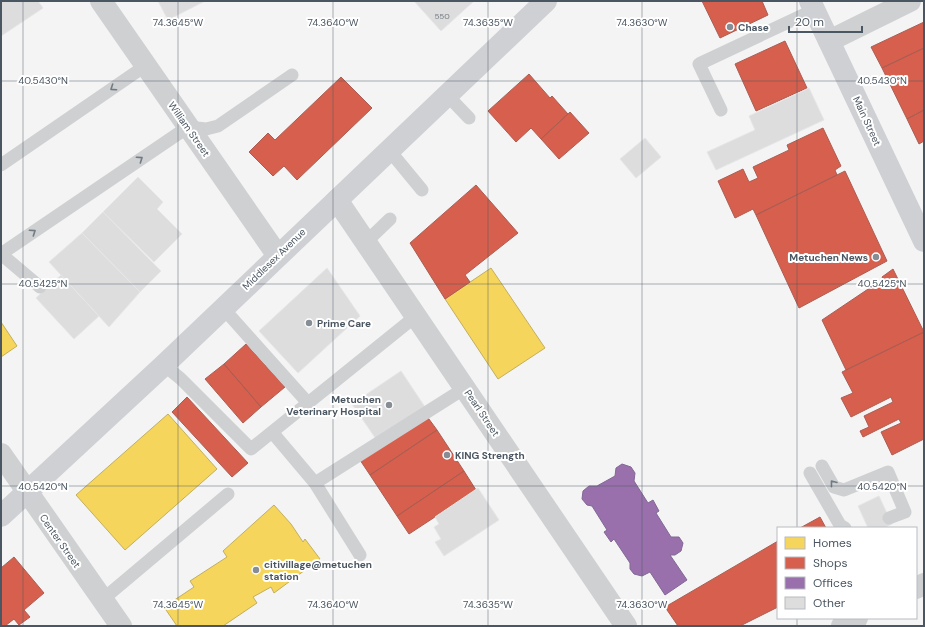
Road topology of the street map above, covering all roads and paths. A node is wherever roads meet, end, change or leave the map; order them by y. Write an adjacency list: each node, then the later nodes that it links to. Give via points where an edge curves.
1 (100, 1): 6 (street, William Street)
2 (546, 1): 8 (main road, Middlesex Avenue)
3 (910, 1): 5 (street)
4 (812, 6): 5 (main road, Main Street); 9 (lane, via 699,64)
5 (829, 41): 17 (main road, Main Street)
6 (145, 66): 11 (street, William Street); 13 (lane, one-way to 13)
7 (292, 75): 11 (lane, via 218,126)
8 (447, 95): 10 (lane); 12 (main road, Middlesex Avenue)
9 (721, 110)
10 (469, 118)
11 (188, 126): 19 (lane, one-way to 11); 20 (street, William Street)
12 (389, 150): 14 (lane); 15 (main road, Middlesex Avenue)
13 (1, 164)
14 (422, 190)
15 (337, 200): 18 (street, Pearl Street); 20 (main road, Middlesex Avenue)
16 (390, 219): 18 (lane)
17 (924, 241)
18 (366, 242): 23 (street, Pearl Street)
19 (1, 254): 21 (lane)
20 (278, 256): 22 (main road, Middlesex Avenue)
21 (40, 287)
22 (223, 308): 24 (main road, Middlesex Avenue); 26 (lane)
23 (416, 316): 25 (street, Pearl Street); 26 (lane)
24 (164, 365): 27 (lane, via 251,449); 32 (main road, Middlesex Avenue)
25 (465, 388): 31 (lane); 41 (street, Pearl Street)
26 (308, 403): 27 (lane)
27 (272, 432): 31 (lane)
28 (1, 454): 32 (street, Center Street)
29 (822, 466): 35 (lane, one-way to 29, via 905,512 888,472 844,490 834,487)
30 (810, 473): 36 (lane)
31 (315, 483): 37 (lane)
32 (26, 492): 34 (main road, Middlesex Avenue); 38 (street, Center Street)
33 (228, 494): 38 (lane)
34 (1, 516)
35 (889, 518)
36 (843, 527)
37 (360, 555)
38 (102, 600): 40 (street, Center Street)
39 (856, 619): 42 (street)
40 (120, 626)
41 (626, 626)
42 (842, 626)

